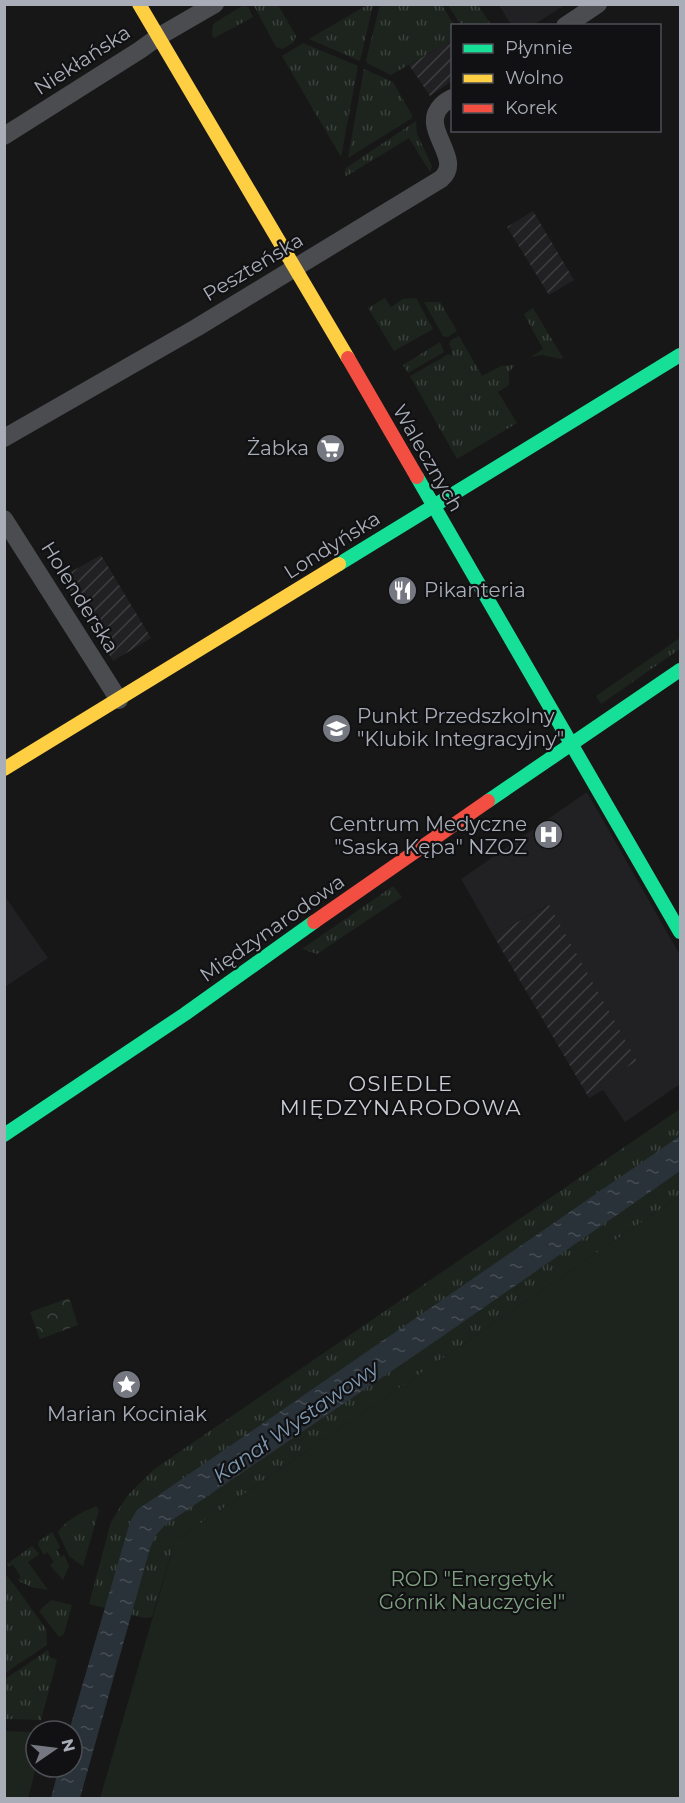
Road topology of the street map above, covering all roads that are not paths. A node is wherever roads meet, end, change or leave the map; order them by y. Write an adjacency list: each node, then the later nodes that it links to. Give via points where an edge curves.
1 (139, 4): 5 (street, Walecznych)
2 (215, 4): 5 (street, Niekłańska)
3 (598, 4): 4 (street)
4 (568, 24)
5 (158, 37): 7 (street, Niekłańska); 8 (street, Walecznych)
6 (451, 99): 8 (street, Peszteńska, via 441,105 435,120 449,164 445,176)
7 (4, 136)
8 (296, 268): 10 (street, Peszteńska); 11 (street, Walecznych)
9 (681, 354): 11 (street, Londyńska)
10 (4, 438)
11 (433, 506): 14 (street, Londyńska); 15 (street, Walecznych)
12 (4, 519): 14 (street, Holenderska)
13 (681, 670): 15 (street, Międzynarodowa)
14 (118, 700): 16 (street, Londyńska)
15 (572, 744): 17 (street, Walecznych); 18 (street, Międzynarodowa)
16 (4, 769)
17 (681, 932)
18 (4, 1135)

